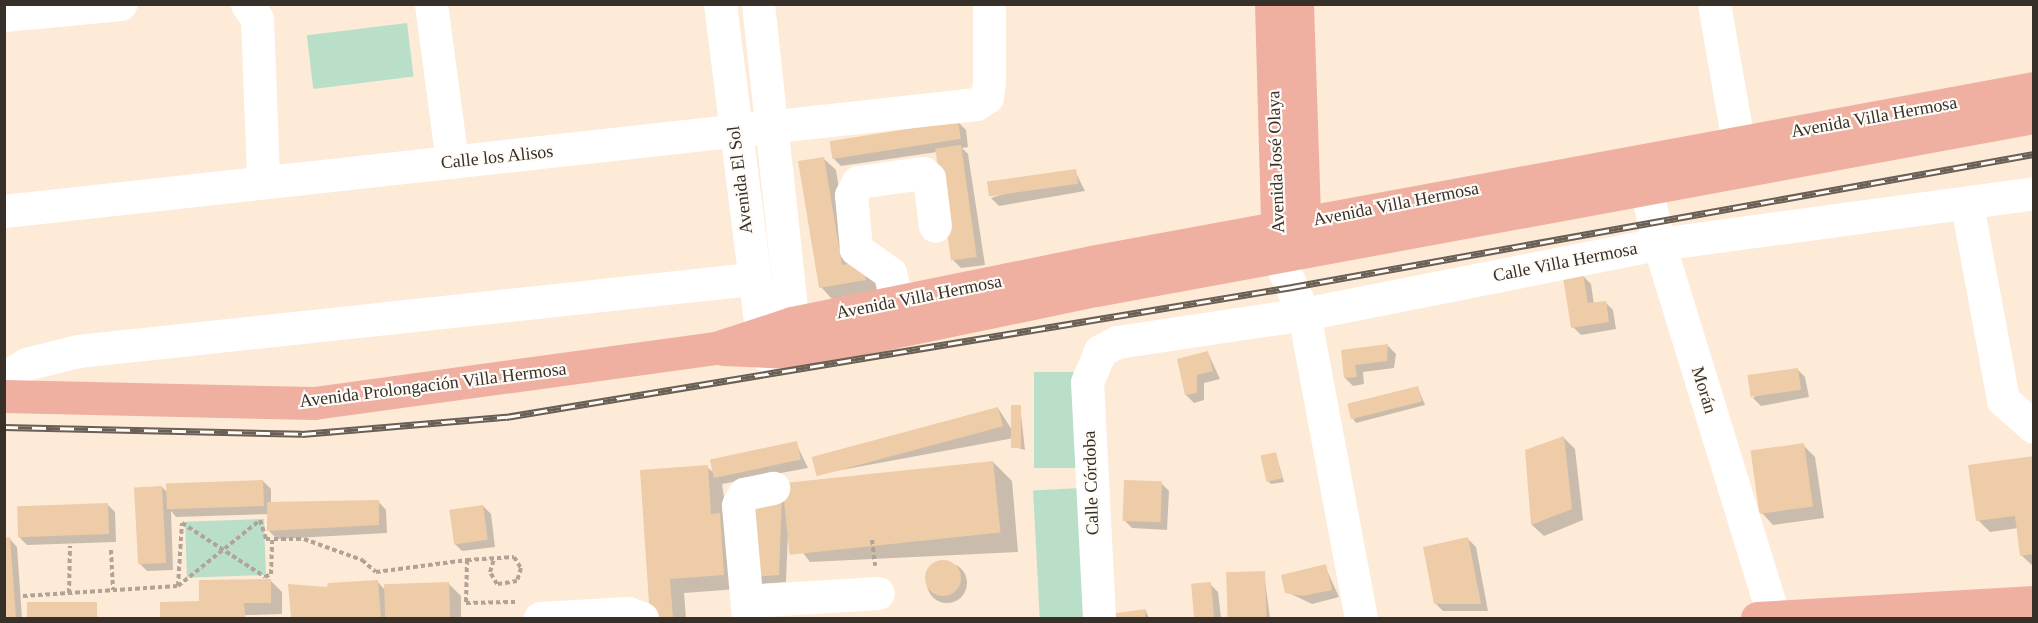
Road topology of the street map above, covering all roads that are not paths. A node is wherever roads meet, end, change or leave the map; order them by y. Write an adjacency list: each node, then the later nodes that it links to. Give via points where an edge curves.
1 (120, 4): 10 (street)
2 (247, 4): 19 (street, via 257,19)
3 (431, 4): 17 (street)
4 (720, 4): 14 (street, Avenida El Sol)
5 (758, 4): 13 (street, Avenida El Sol)
6 (989, 4): 13 (street, Calle los Alisos, via 987,97 976,104)
7 (1271, 4): 15 (main road, Avenida José Olaya)
8 (1297, 4): 15 (main road, Avenida José Olaya)
9 (1714, 4): 16 (street)
10 (4, 15)
11 (2034, 88): 16 (main road, Avenida Villa Hermosa)
12 (2034, 117): 18 (main road, Avenida Villa Hermosa)
13 (770, 127): 14 (street, Calle los Alisos); 30 (street, Avenida El Sol)
14 (735, 131): 17 (street, Calle los Alisos); 27 (street, Avenida El Sol)
15 (1288, 133): 23 (main road, Avenida José Olaya)
16 (1738, 142): 18 (main road, Avenida Villa Hermosa)
17 (452, 162): 19 (street, Calle los Alisos)
18 (1643, 174): 23 (main road, Avenida Villa Hermosa); 25 (street, Morán); 26 (main road, Avenida Villa Hermosa)
19 (263, 178): 22 (street, Calle los Alisos)
20 (2034, 194): 21 (street, Calle Villa Hermosa)
21 (1967, 205): 25 (street, Calle Villa Hermosa); 35 (street, via 2003,400)
22 (4, 211)
23 (1291, 224): 26 (main road, Avenida José Olaya); 28 (main road, Avenida Villa Hermosa)
24 (935, 226): 28 (street, via 929,178 923,173 858,182 851,195 856,249 890,273)
25 (1659, 244): 29 (street, Calle Villa Hermosa); 44 (street, Morán)
26 (1293, 257): 29 (street, Avenida José Olaya); 30 (main road, Avenida Villa Hermosa)
27 (752, 279): 31 (street, Avenida El Sol); 33 (street, via 78,351 26,364)
28 (897, 301): 30 (main road, Avenida Villa Hermosa)
29 (1304, 314): 32 (street, Calle Villa Hermosa, via 1136,338); 43 (street, Avenida José Olaya)
30 (794, 338): 31 (main road, Avenida Villa Hermosa)
31 (762, 344): 34 (main road, Avenida Prolongación Villa Hermosa, via 314,403 204,404)
32 (1100, 351): 42 (street, Calle Córdoba, via 1087,382)
33 (4, 378)
34 (4, 396)
35 (2034, 427)
36 (773, 488): 40 (street, via 744,494 738,505)
37 (878, 593): 40 (street)
38 (2034, 602): 44 (main road)
39 (530, 610): 41 (street, via 628,613)
40 (748, 610)
41 (642, 618)
42 (1099, 618)
43 (1361, 618)
44 (1768, 618)

